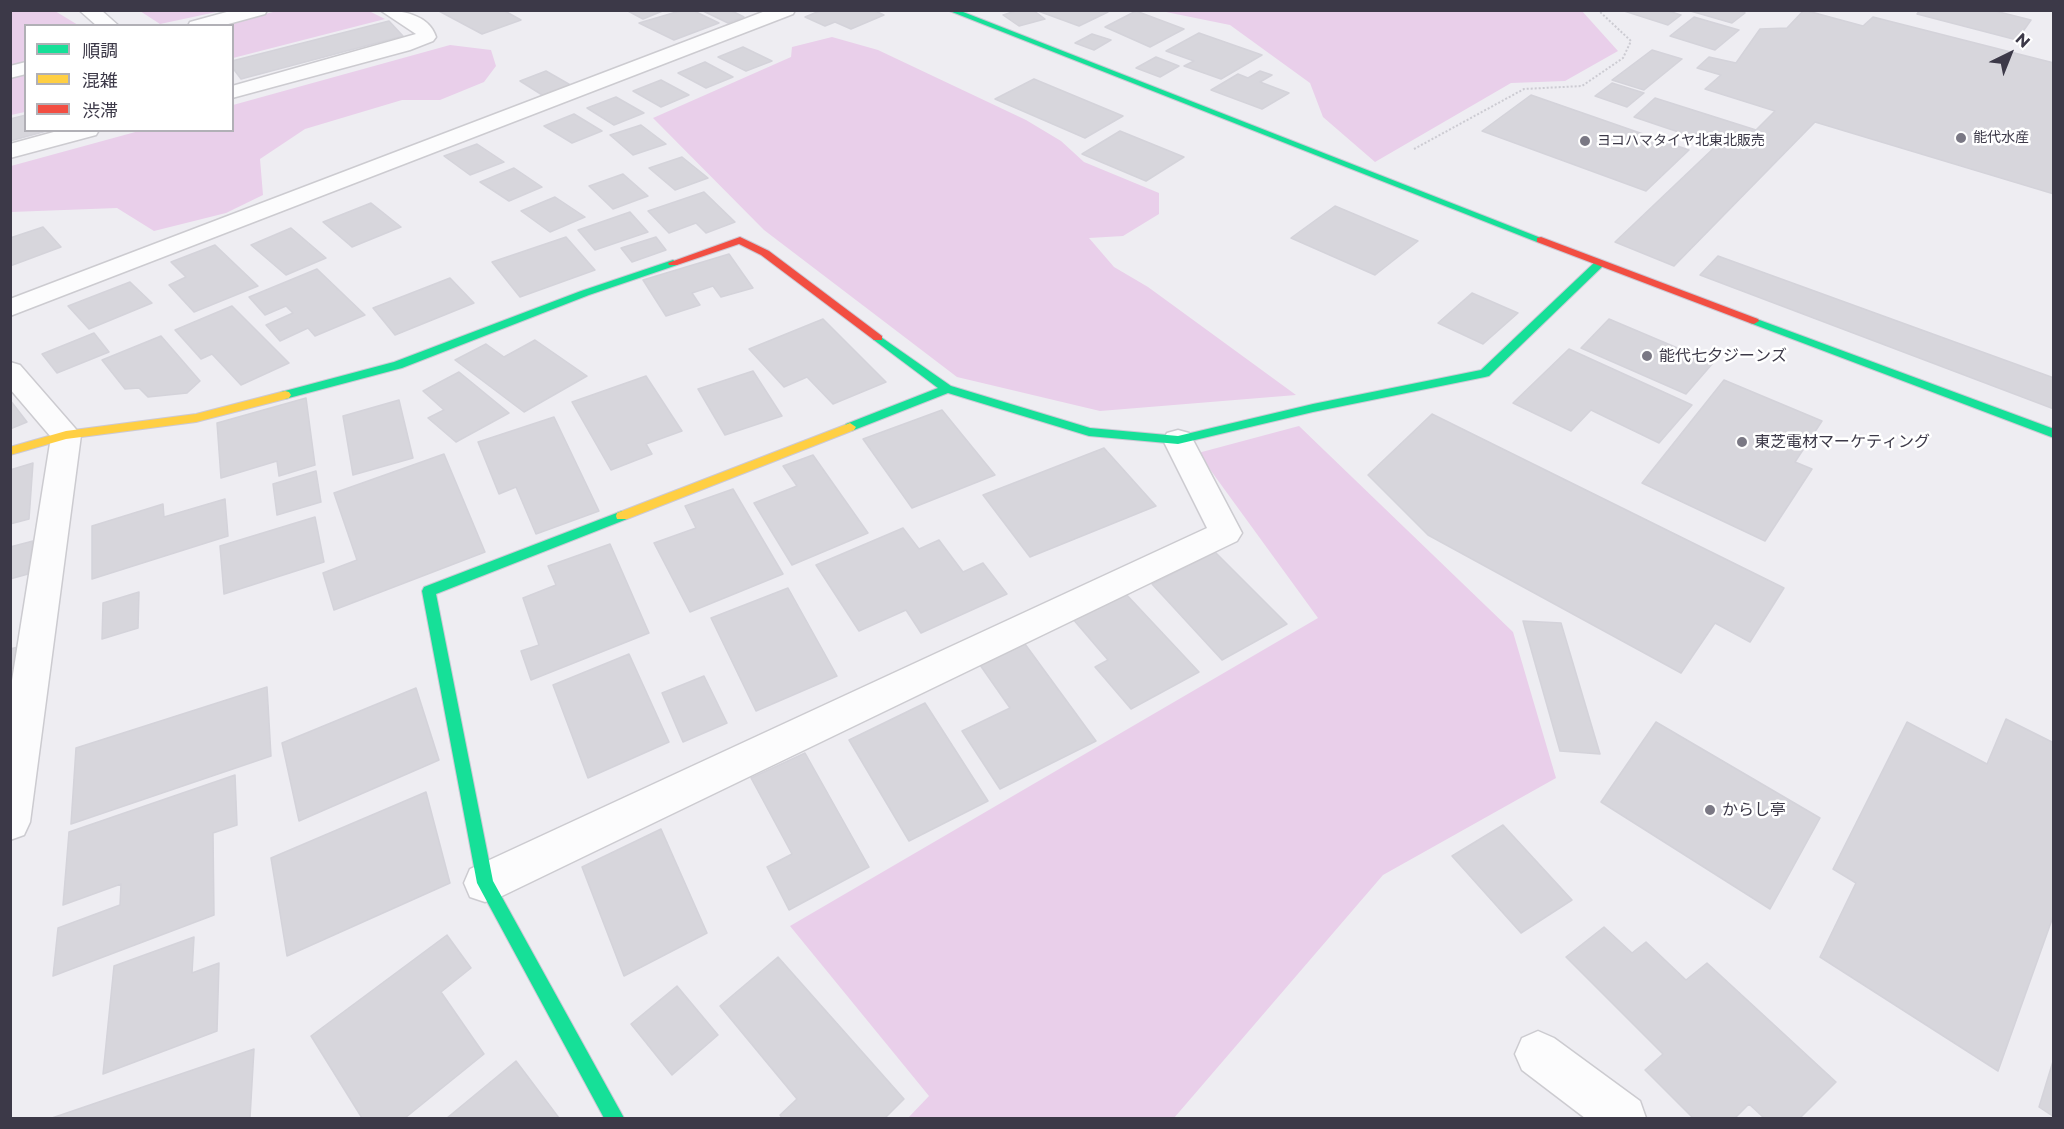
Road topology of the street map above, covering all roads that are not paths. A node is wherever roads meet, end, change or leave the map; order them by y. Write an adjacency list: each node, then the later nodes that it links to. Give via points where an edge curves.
1 (88, 10): 6 (street)
2 (258, 10): 7 (street)
3 (389, 10): 8 (street, via 424,30 426,37)
4 (786, 10): 12 (street)
5 (950, 10): 11 (street)
6 (107, 24)
7 (205, 24)
8 (234, 91)
9 (81, 132): 10 (street)
10 (10, 152)
11 (1600, 263): 15 (street); 17 (street, via 1485,373)
12 (10, 308)
13 (10, 370): 16 (street)
14 (947, 389): 16 (street, via 765,253 740,240 585,293 398,365 196,418); 17 (street, via 1089,432); 20 (street, via 429,591)
15 (2054, 434)
16 (66, 435): 18 (street); 19 (street)
17 (1178, 440): 20 (street, via 1226,533)
18 (10, 451)
19 (10, 822)
20 (485, 883): 22 (street)
21 (1538, 1054): 23 (street)
22 (614, 1119)
23 (1623, 1119)

